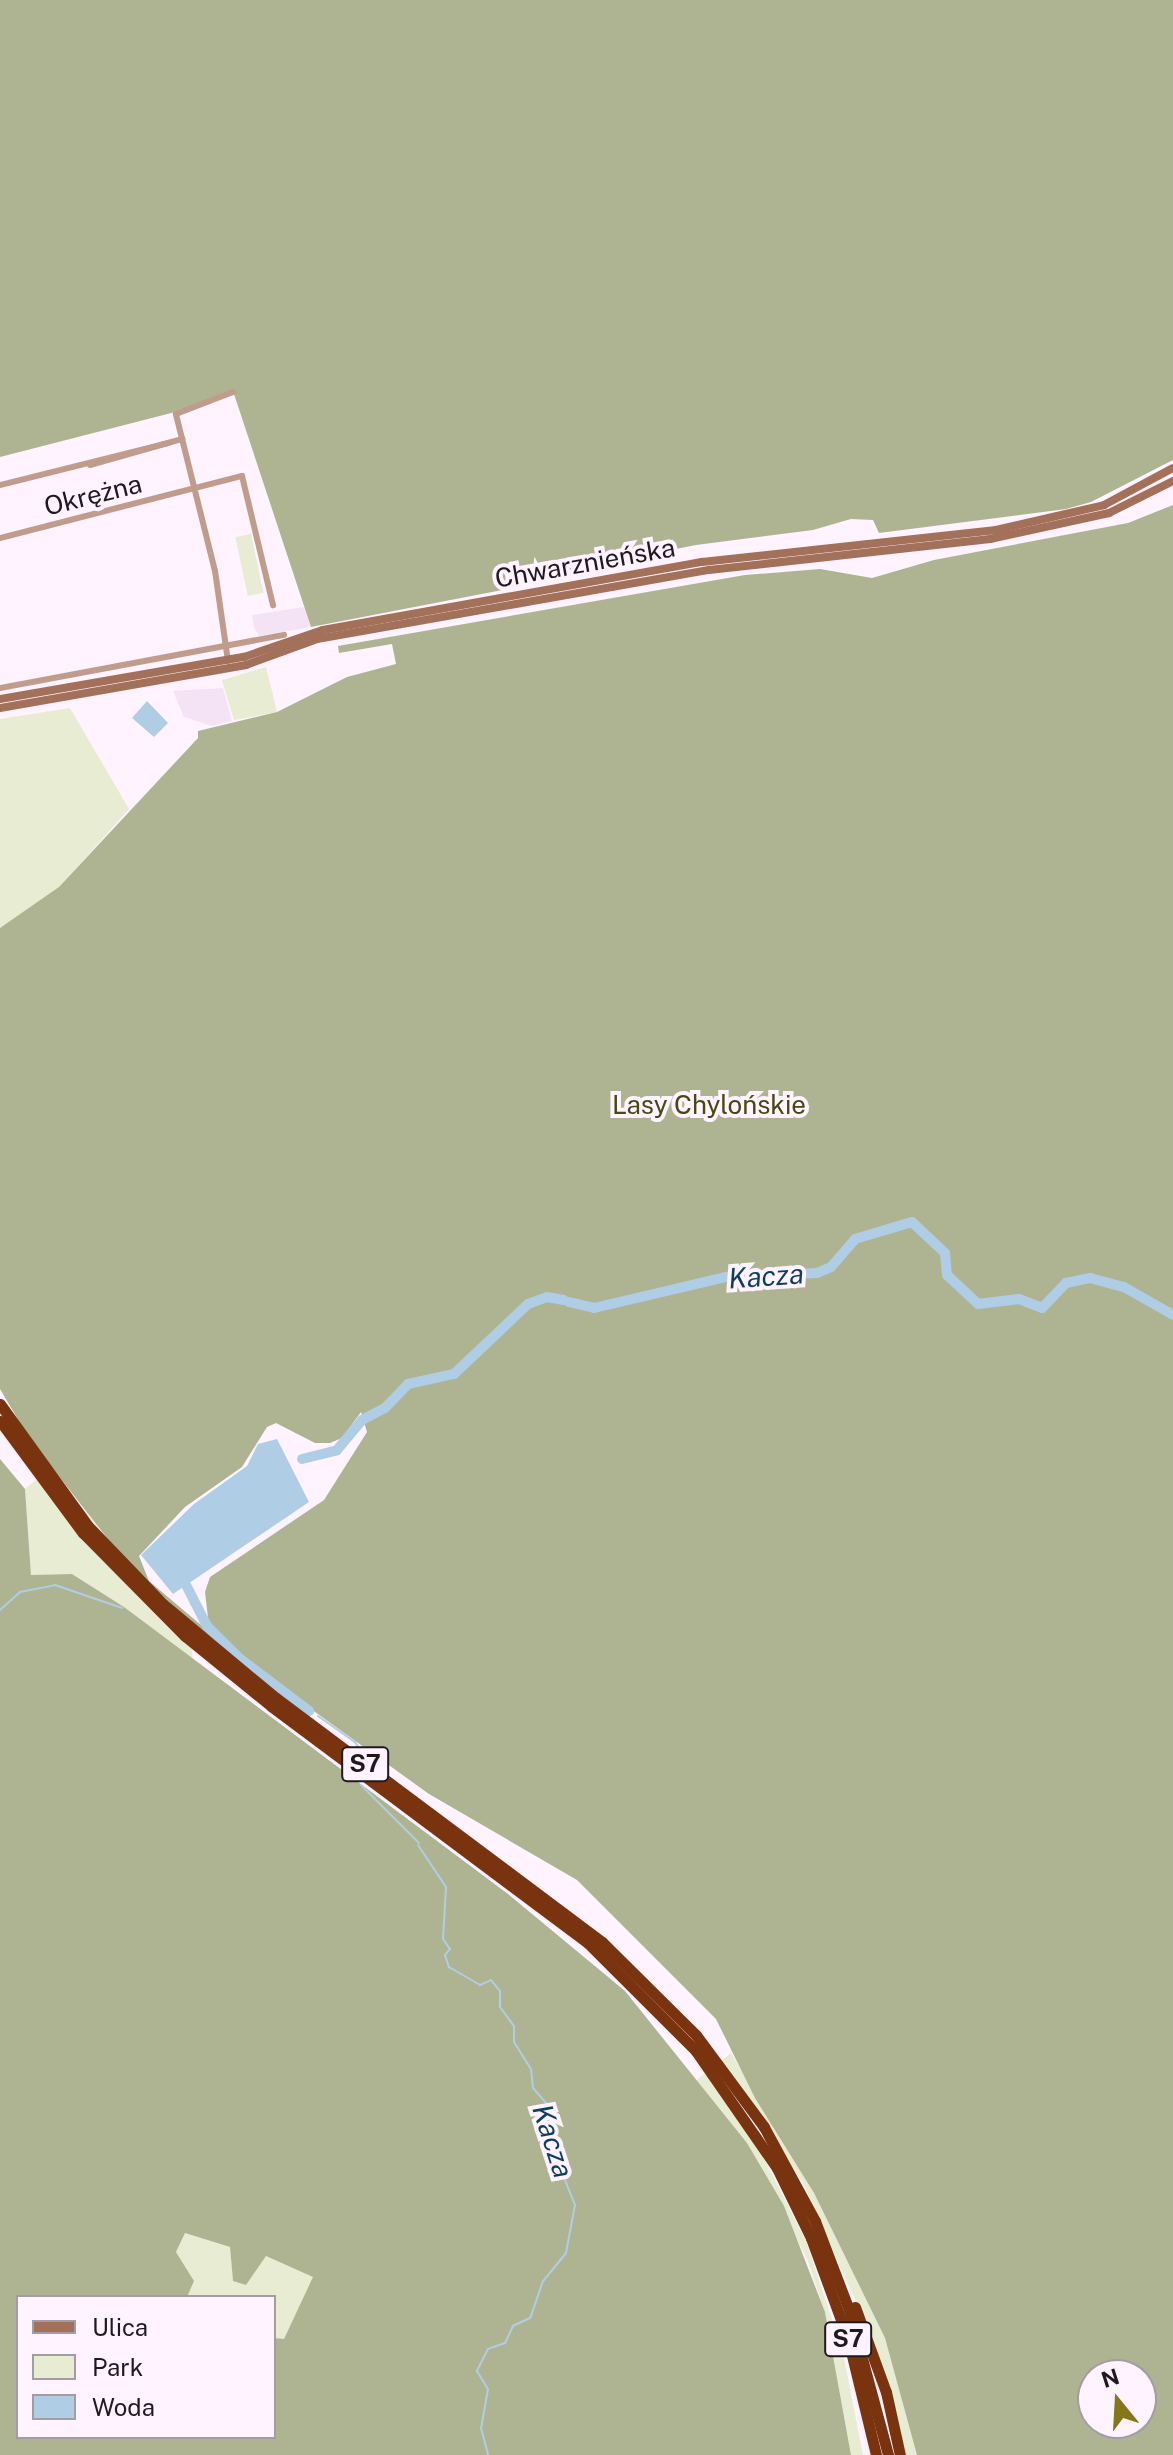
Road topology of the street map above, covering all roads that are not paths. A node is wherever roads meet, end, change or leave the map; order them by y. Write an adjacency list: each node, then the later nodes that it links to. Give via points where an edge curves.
1 (233, 392): 2 (street, via 176,414)
2 (182, 439): 5 (street); 6 (street)
3 (1173, 468): 8 (main road, Chwarznieńska, via 1127,496 1077,513)
4 (1173, 481): 8 (main road, Chwarznieńska, via 1136,503 1082,520 958,544)
5 (0, 485)
6 (195, 488): 7 (street, Okrężna); 9 (street, Okrężna, via 238,476 244,479); 11 (street, via 215,571)
7 (0, 538)
8 (875, 548): 12 (main road, Chwarznieńska, via 702,562 323,630)
9 (273, 605)
10 (284, 635): 11 (street)
11 (225, 647): 12 (street); 13 (street)
12 (228, 665): 14 (main road, Chwarznieńska); 15 (main road, Chwarznieńska)
13 (0, 688)
14 (0, 699)
15 (0, 708)
16 (0, 1404): 18 (highway, S7, via 88,1526 196,1634 555,1904 646,1981 714,2057 764,2127)
17 (0, 1421): 19 (highway, S7, via 83,1533 185,1636 578,1935 686,2040 753,2130 804,2222 842,2320)
18 (827, 2249): 22 (highway, S7); 23 (highway, via 872,2347)
19 (870, 2428): 20 (highway, S7); 21 (highway)
20 (867, 2455)
21 (876, 2455)
22 (888, 2455)
23 (900, 2455)

